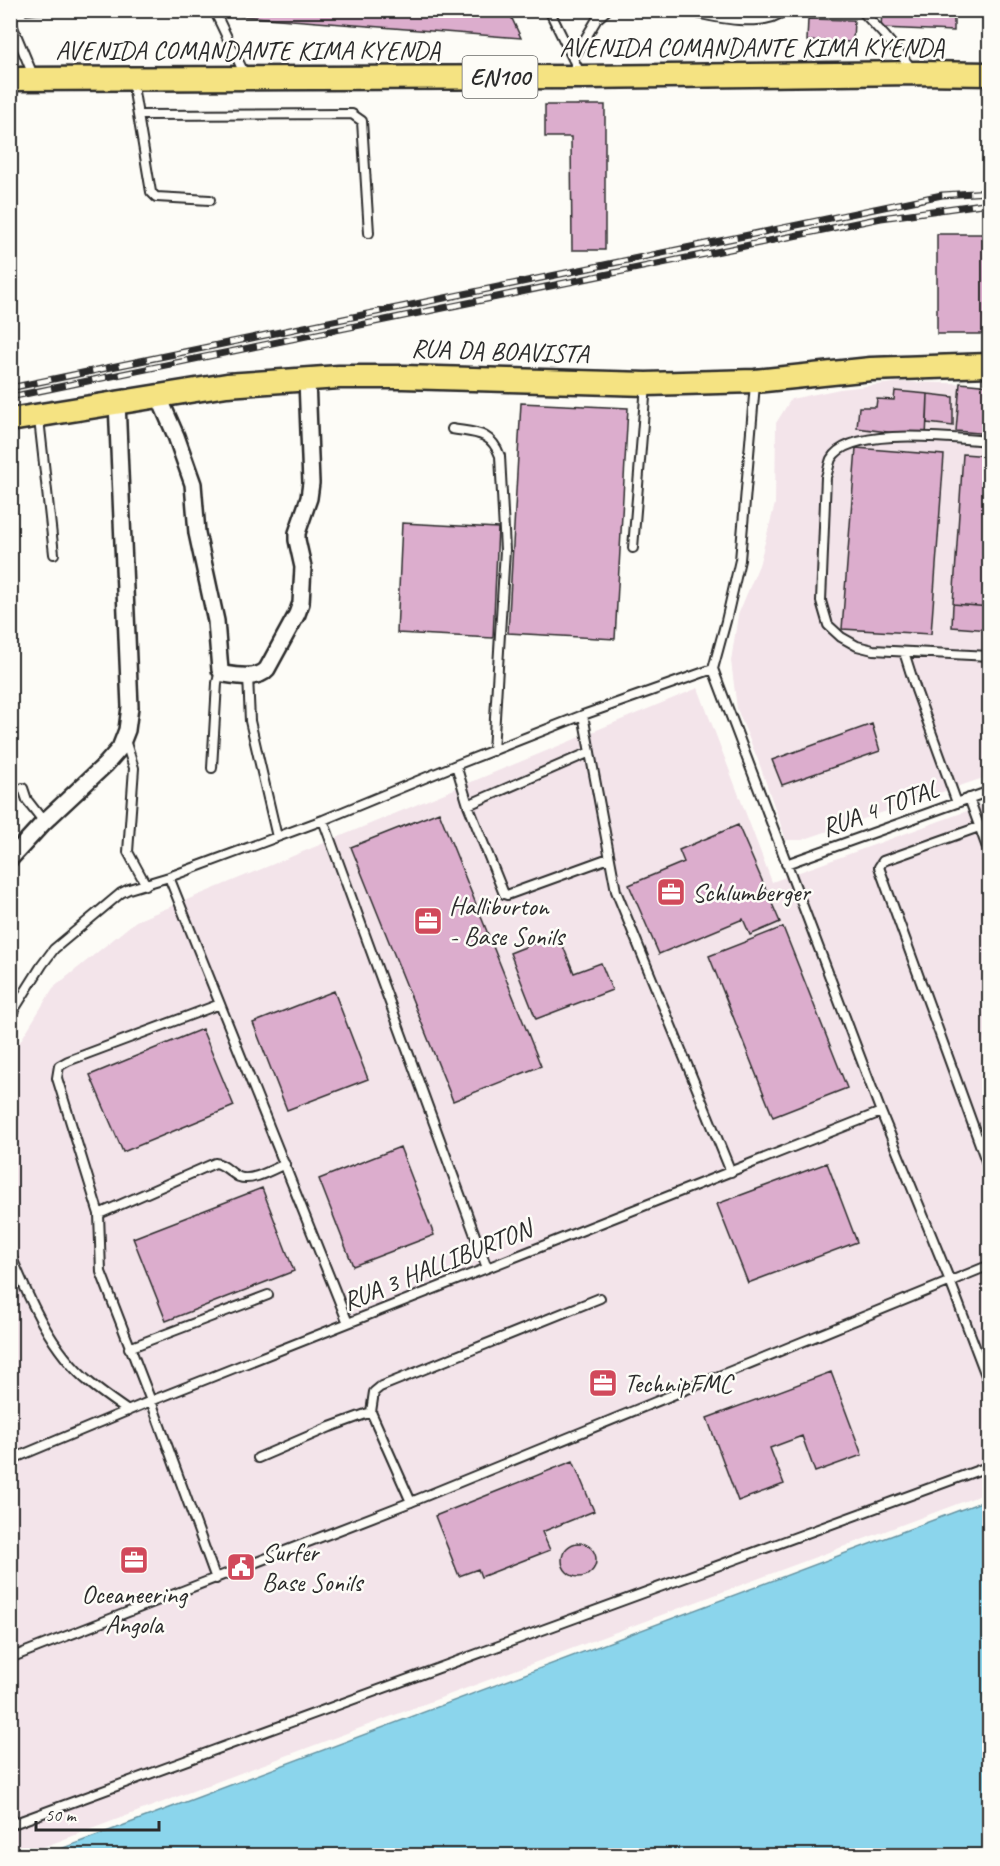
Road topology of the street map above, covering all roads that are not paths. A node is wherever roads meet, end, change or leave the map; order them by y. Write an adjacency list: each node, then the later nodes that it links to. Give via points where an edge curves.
1 (214, 10): 14 (lane)
2 (549, 10): 8 (lane)
3 (607, 10): 8 (lane, via 597,19)
4 (683, 10): 5 (lane, via 722,19 762,20)
5 (784, 10)
6 (861, 10): 9 (lane)
7 (10, 20): 12 (lane)
8 (577, 68): 9 (main road, AVENIDA COMANDANTE KIMA KYENDA / EN100); 14 (main road, AVENIDA COMANDANTE KIMA KYENDA / EN100)
9 (916, 73): 10 (main road, AVENIDA COMANDANTE KIMA KYENDA / EN100)
10 (990, 74)
11 (10, 79): 12 (main road, AVENIDA COMANDANTE KIMA KYENDA / EN100)
12 (34, 79): 13 (main road, AVENIDA COMANDANTE KIMA KYENDA / EN100)
13 (132, 79): 14 (main road, AVENIDA COMANDANTE KIMA KYENDA / EN100); 15 (lane)
14 (247, 79)
15 (138, 115): 16 (lane, via 151,192 156,197); 17 (lane, via 352,114 362,121)
16 (210, 200)
17 (369, 233)
18 (990, 365): 20 (main road, RUA DA BOAVISTA, via 871,369)
19 (307, 380): 21 (main road, RUA DA BOAVISTA, via 403,377); 22 (main road, RUA DA BOAVISTA, via 227,385); 34 (street, via 311,483 297,532 303,567 301,603 267,669)
20 (755, 381): 21 (main road, RUA DA BOAVISTA); 32 (lane, via 740,560)
21 (646, 384): 28 (lane)
22 (158, 395): 23 (main road, RUA DA BOAVISTA); 33 (street, via 193,484 197,533 216,621)
23 (117, 402): 24 (main road, RUA DA BOAVISTA); 36 (street, via 130,707)
24 (38, 414): 25 (main road, RUA DA BOAVISTA); 29 (lane)
25 (10, 420)
26 (452, 429): 37 (lane, via 484,435 496,443 500,456 505,550)
27 (990, 441): 30 (lane, via 902,435 850,443 832,457 826,477 821,602 828,625 856,646)
28 (633, 548)
29 (54, 554)
30 (904, 652): 31 (lane); 44 (lane)
31 (990, 656)
32 (712, 669): 35 (lane); 53 (lane)
33 (220, 670): 34 (street, via 224,674); 40 (lane)
34 (248, 676): 49 (lane, via 250,721)
35 (584, 715): 37 (lane); 38 (lane)
36 (124, 736): 47 (street, via 120,748 106,764); 55 (lane, via 134,768 128,852)
37 (493, 751): 39 (lane)
38 (590, 752): 45 (lane); 51 (lane)
39 (456, 765): 45 (lane); 46 (lane)
40 (213, 768)
41 (22, 788): 47 (lane)
42 (990, 791): 43 (lane, RUA 4 TOTAL)
43 (969, 798): 44 (lane, RUA 4 TOTAL); 48 (lane)
44 (957, 803): 53 (lane, RUA 4 TOTAL)
45 (468, 805): 51 (lane, via 504,894)
46 (323, 820): 49 (lane); 65 (lane)
47 (44, 822): 52 (street)
48 (979, 827): 50 (lane); 61 (lane, via 883,861 879,867)
49 (277, 837): 54 (lane)
50 (990, 856)
51 (609, 858): 60 (lane, via 616,891)
52 (10, 859)
53 (786, 864): 58 (lane)
54 (169, 878): 55 (lane); 56 (lane)
55 (146, 885): 57 (lane, via 121,893 54,949)
56 (220, 1004): 59 (lane); 62 (lane, via 59,1066 57,1078)
57 (10, 1016)
58 (881, 1113): 60 (lane, RUA 3 HALLIBURTON); 66 (lane)
59 (285, 1164): 62 (lane, via 247,1178 215,1163); 69 (lane)
60 (731, 1172): 65 (lane, RUA 3 HALLIBURTON)
61 (990, 1172)
62 (99, 1214): 70 (lane, via 100,1272)
63 (10, 1253): 73 (lane, via 45,1328 66,1359)
64 (990, 1265): 66 (lane)
65 (487, 1268): 69 (lane, RUA 3 HALLIBURTON)
66 (950, 1281): 71 (lane); 78 (lane)
67 (268, 1295): 70 (lane)
68 (600, 1298): 74 (lane, via 380,1387 374,1392)
69 (348, 1323): 72 (lane, RUA 3 HALLIBURTON)
70 (129, 1348): 72 (lane)
71 (990, 1386)
72 (150, 1401): 73 (lane, RUA 3 HALLIBURTON); 79 (lane)
73 (128, 1411): 76 (lane, RUA 3 HALLIBURTON)
74 (371, 1412): 75 (lane); 78 (lane)
75 (258, 1458)
76 (10, 1460)
77 (990, 1466): 81 (lane)
78 (411, 1502): 79 (lane)
79 (216, 1579): 80 (lane)
80 (10, 1658)
81 (10, 1825)

